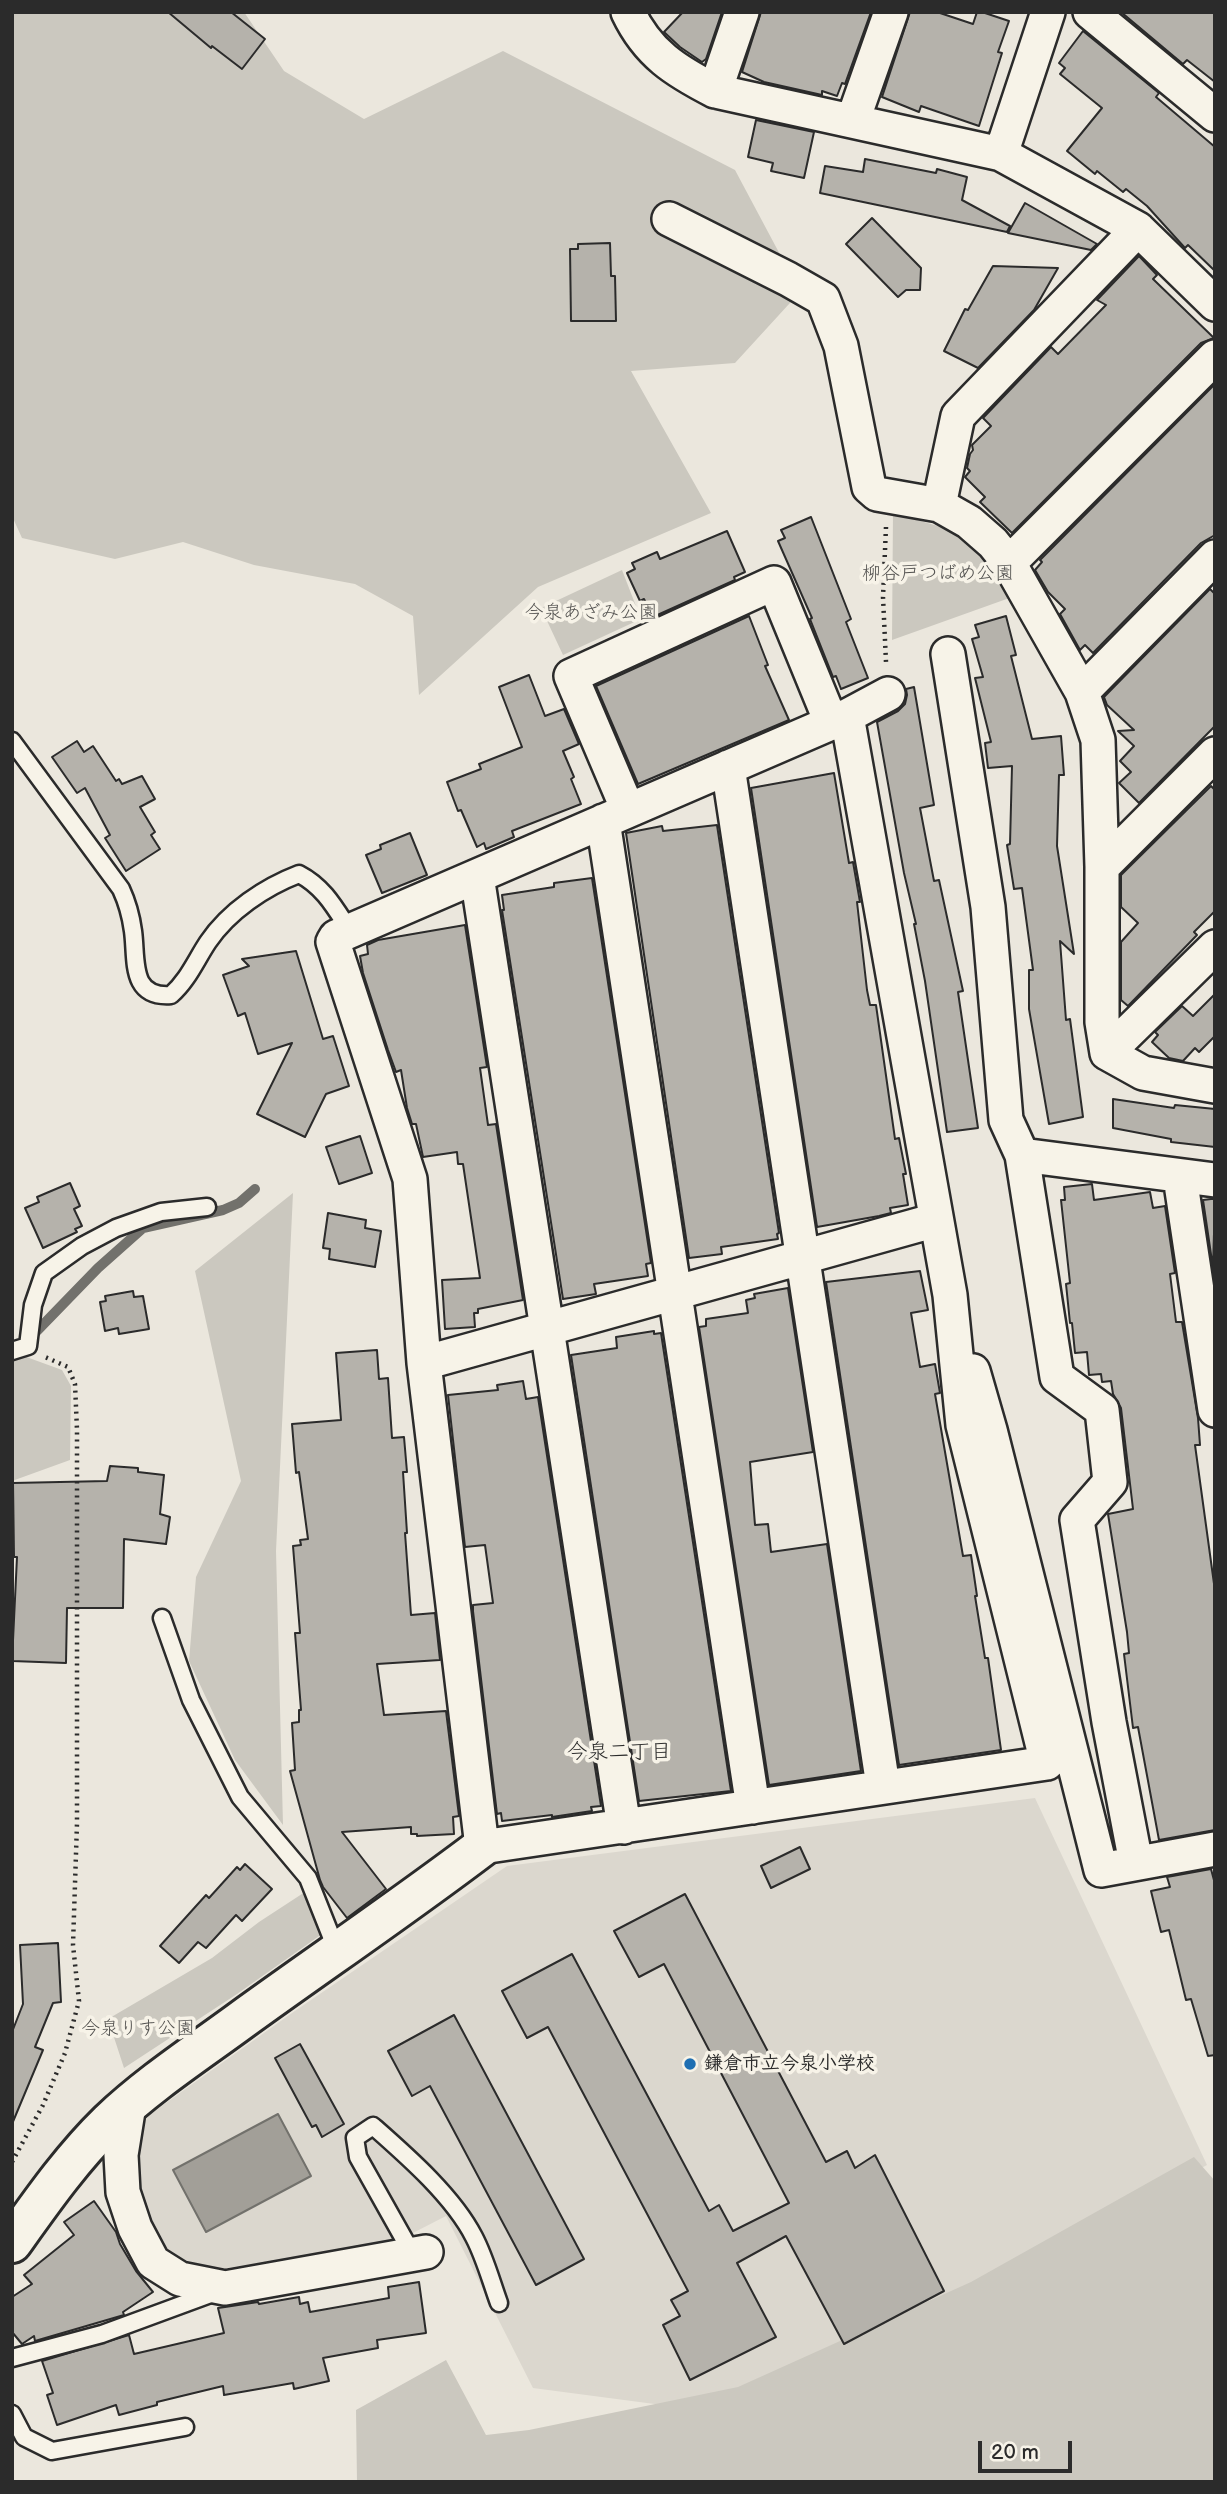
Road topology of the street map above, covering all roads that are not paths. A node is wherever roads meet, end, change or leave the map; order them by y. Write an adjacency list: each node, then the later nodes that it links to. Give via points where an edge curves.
1 (628, 12): 6 (street, via 654,52 679,73)
2 (742, 12): 6 (street)
3 (891, 12): 8 (street)
4 (1048, 12): 9 (street)
5 (1090, 12): 7 (street)
6 (715, 91): 8 (street)
7 (1215, 115)
8 (853, 120): 9 (street)
9 (1001, 154): 11 (street)
10 (669, 219): 14 (street, via 823,299 841,346 869,487 877,494)
11 (1138, 229): 12 (street); 14 (street, via 958,416)
12 (1215, 304)
13 (1215, 357): 16 (street)
14 (939, 505): 16 (street, via 969,522)
15 (1215, 557): 18 (street)
16 (1009, 563): 18 (street)
17 (948, 654): 31 (street, via 988,907 1006,1120)
18 (1082, 692): 25 (street, via 1098,740)
19 (888, 694): 20 (street)
20 (839, 719): 23 (street); 24 (street, via 774,583 570,676); 35 (street)
21 (12, 741): 27 (lane, via 121,889 133,930 137,975 150,992 171,995 230,918 253,899 299,874 316,884)
22 (1213, 758): 25 (street)
23 (728, 767): 24 (street); 36 (street)
24 (616, 815): 26 (street); 37 (street)
25 (1102, 867): 29 (street, via 1102,1022)
26 (477, 876): 27 (street); 39 (street)
27 (350, 931): 41 (street, via 333,942 410,1179)
28 (1215, 947): 29 (street)
29 (1107, 1053): 30 (street, via 1143,1073)
30 (1215, 1086)
31 (1022, 1155): 32 (street); 49 (street, via 1057,1377 1102,1410 1110,1482 1077,1520)
32 (1180, 1177): 33 (street); 42 (street)
33 (1215, 1180)
34 (207, 1207): 40 (lane, via 161,1212 116,1228 44,1273)
35 (936, 1220): 36 (street); 38 (street)
36 (804, 1257): 37 (street); 44 (street)
37 (676, 1293): 39 (street); 45 (street)
38 (950, 1295): 44 (street, via 963,1425 1047,1763); 49 (street, via 990,1430 1101,1870)
39 (547, 1329): 41 (street); 46 (street)
40 (20, 1348)
41 (424, 1363): 47 (street)
42 (1215, 1410)
43 (162, 1618): 50 (lane, via 191,1700 240,1797 308,1878)
44 (883, 1786): 45 (street)
45 (753, 1807): 46 (street)
46 (624, 1827): 47 (street)
47 (482, 1847): 50 (street)
48 (1215, 1849): 49 (street)
49 (1136, 1863)
50 (337, 1951): 51 (street)
51 (129, 2105): 52 (street, via 54,2185); 54 (street, via 121,2155 124,2192 135,2228 153,2262 180,2279)
52 (12, 2243)
53 (420, 2253): 54 (street); 55 (lane, via 358,2157 355,2138 373,2126 451,2204 474,2237)
54 (225, 2288): 56 (lane, via 102,2334)
55 (499, 2303)
56 (12, 2358)
57 (12, 2414): 58 (lane, via 24,2437 52,2451)
58 (185, 2427)

